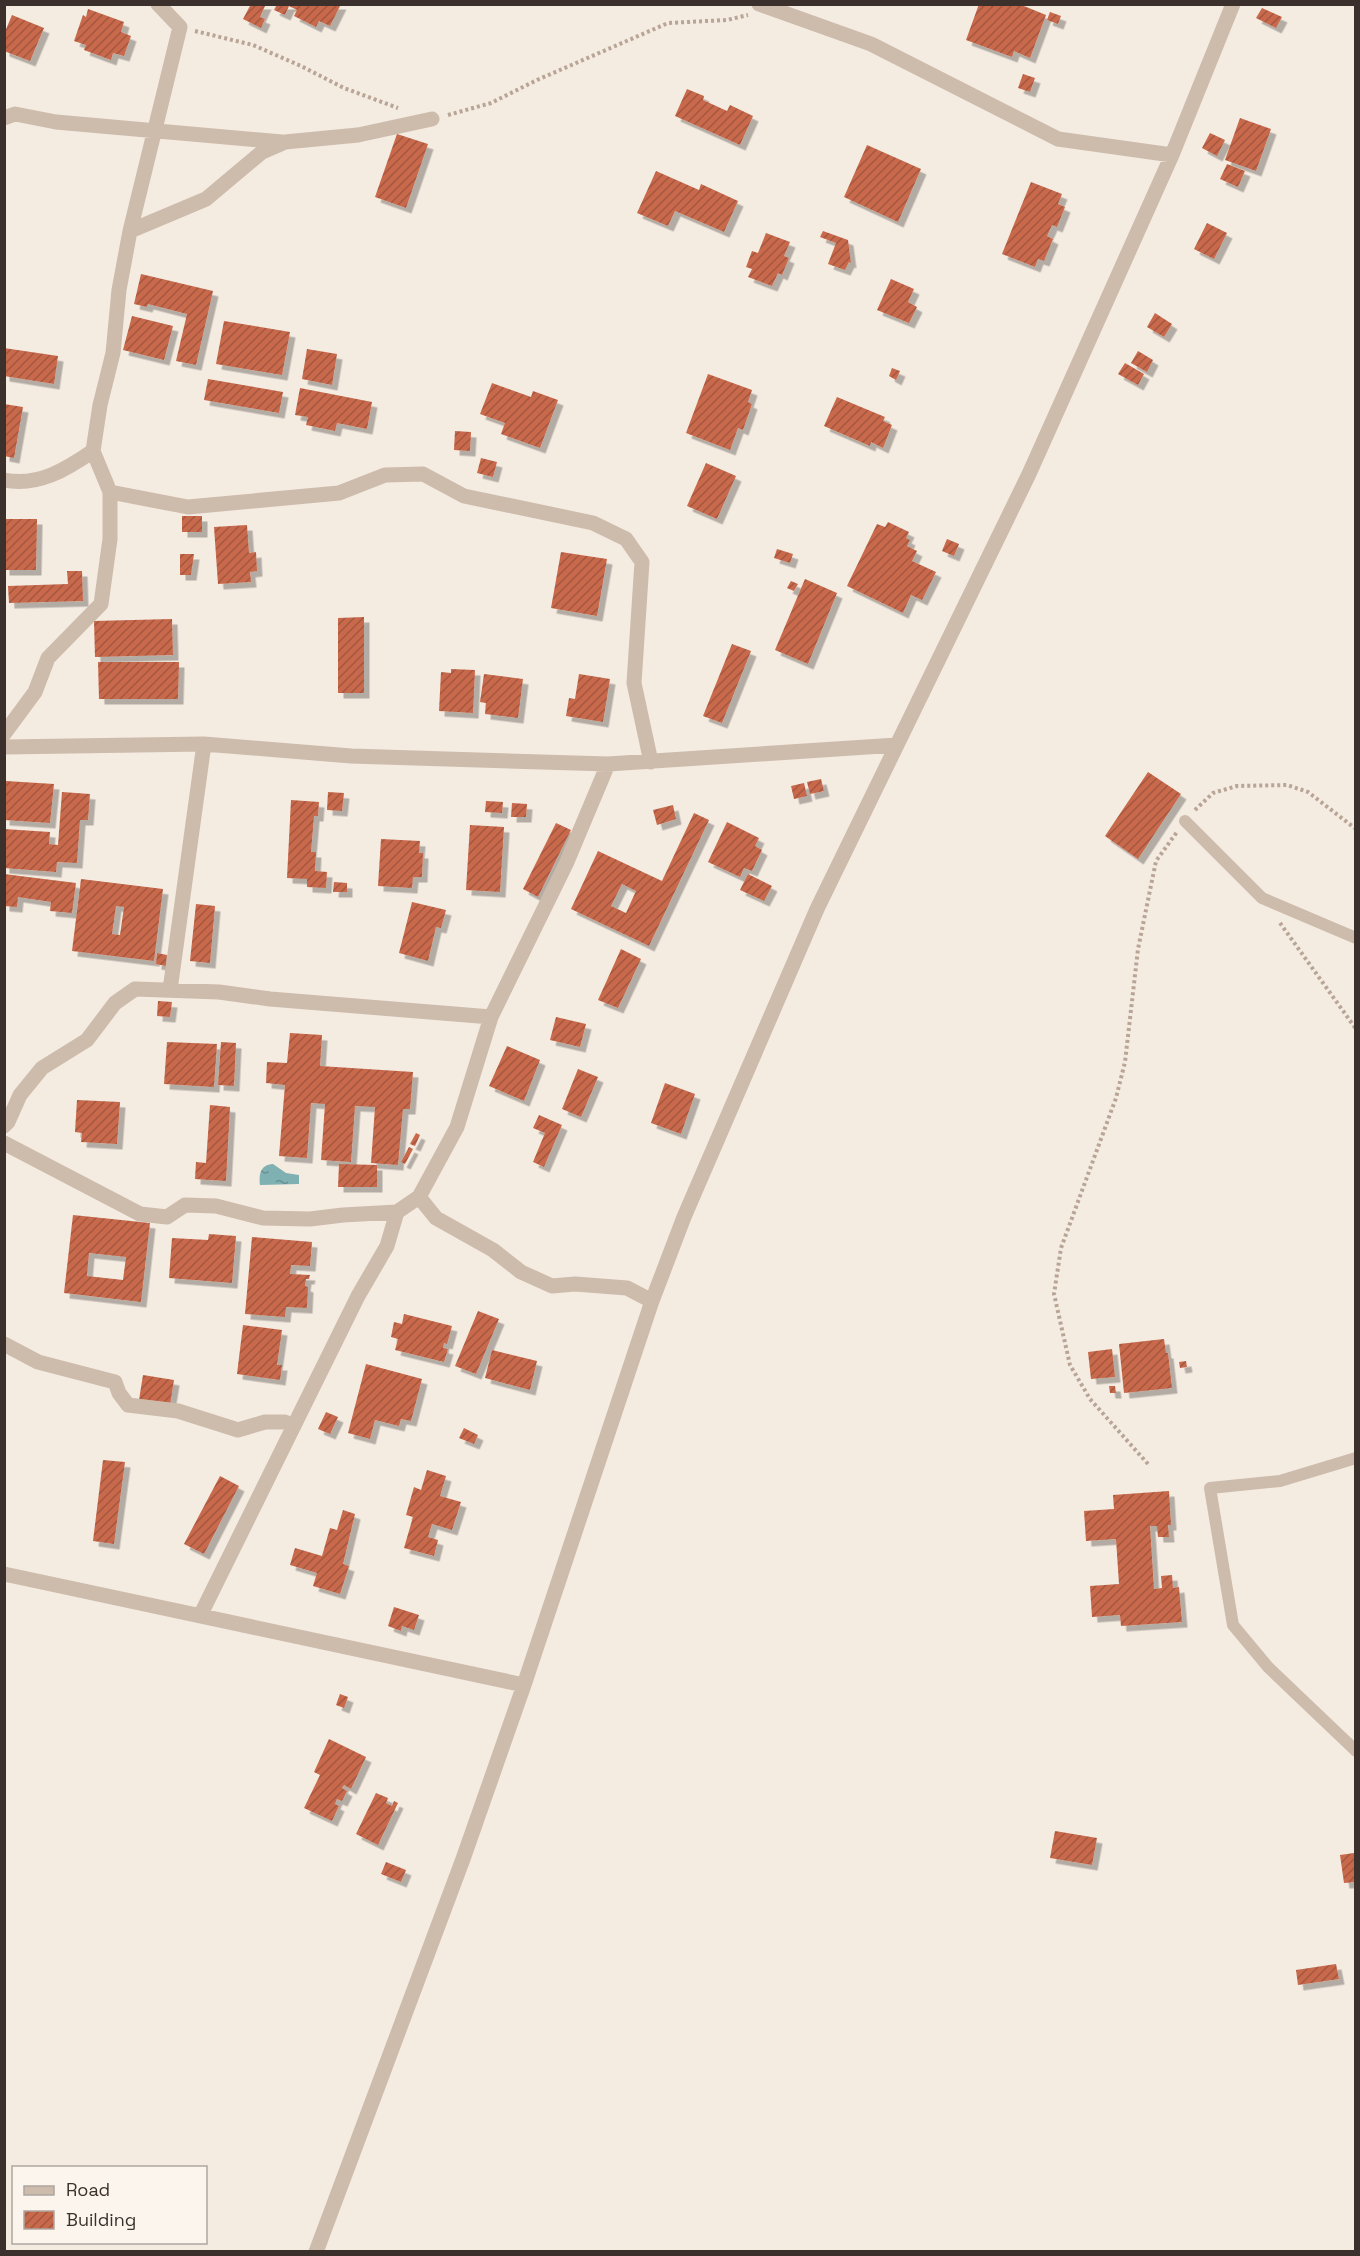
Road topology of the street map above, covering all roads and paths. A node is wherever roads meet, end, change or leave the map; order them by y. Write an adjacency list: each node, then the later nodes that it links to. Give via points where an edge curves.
1 (158, 4): 4 (street)
2 (1233, 4): 10 (street)
3 (764, 7): 7 (path, via 728,20 668,23 491,103); 10 (street, via 871,44 1058,139)
4 (180, 27): 5 (path, via 253,45 344,88); 8 (street)
5 (404, 110)
6 (4, 118): 8 (street, via 15,114 56,122)
7 (432, 119): 9 (street, via 358,135)
8 (155, 129): 9 (street); 11 (street)
9 (285, 142): 11 (street, via 262,152 206,199)
10 (1172, 155): 17 (street, via 1029,474)
11 (130, 231): 12 (street, via 113,353 99,405)
12 (93, 451): 13 (street, via 45,479); 14 (street)
13 (4, 480)
14 (110, 492): 15 (street, via 110,539 101,604 48,658 35,692); 19 (street, via 188,507 339,493 385,475 423,474 464,496 593,523 626,539 642,562 634,682)
15 (4, 734)
16 (204, 744): 18 (street); 20 (street, via 351,756); 25 (street)
17 (897, 745): 19 (street); 32 (street, via 817,909 684,1217)
18 (4, 747)
19 (651, 762): 20 (street)
20 (608, 764): 26 (street, via 566,864)
21 (1185, 821): 22 (path, via 1213,793 1237,786 1287,785 1308,792); 23 (lane); 36 (path, via 1156,861 1138,949 1125,1062 1116,1098 1061,1248 1054,1294 1070,1365 1090,1399)
22 (1356, 829)
23 (1262, 898): 24 (lane); 27 (path)
24 (1356, 938)
25 (170, 990): 26 (street); 28 (street, via 135,989 115,1003 87,1040 42,1068 20,1095)
26 (491, 1017): 30 (street, via 457,1127)
27 (1356, 1029)
28 (4, 1126)
29 (4, 1143): 31 (street, via 140,1214 167,1216 185,1205 216,1206 263,1218 310,1219)
30 (419, 1197): 31 (street); 32 (street, via 436,1218 493,1250 521,1272 552,1286 627,1288)
31 (397, 1212): 34 (street, via 387,1246 357,1296)
32 (652, 1301): 39 (street)
33 (4, 1344): 34 (street, via 38,1362 115,1382 128,1405 178,1411 238,1430 265,1422)
34 (294, 1426): 38 (street)
35 (1356, 1458): 40 (lane, via 1280,1481 1210,1488 1233,1625 1268,1667)
36 (1148, 1464)
37 (4, 1574): 38 (street)
38 (200, 1616): 39 (street)
39 (524, 1685): 41 (street)
40 (1356, 1751)
41 (316, 2252)

